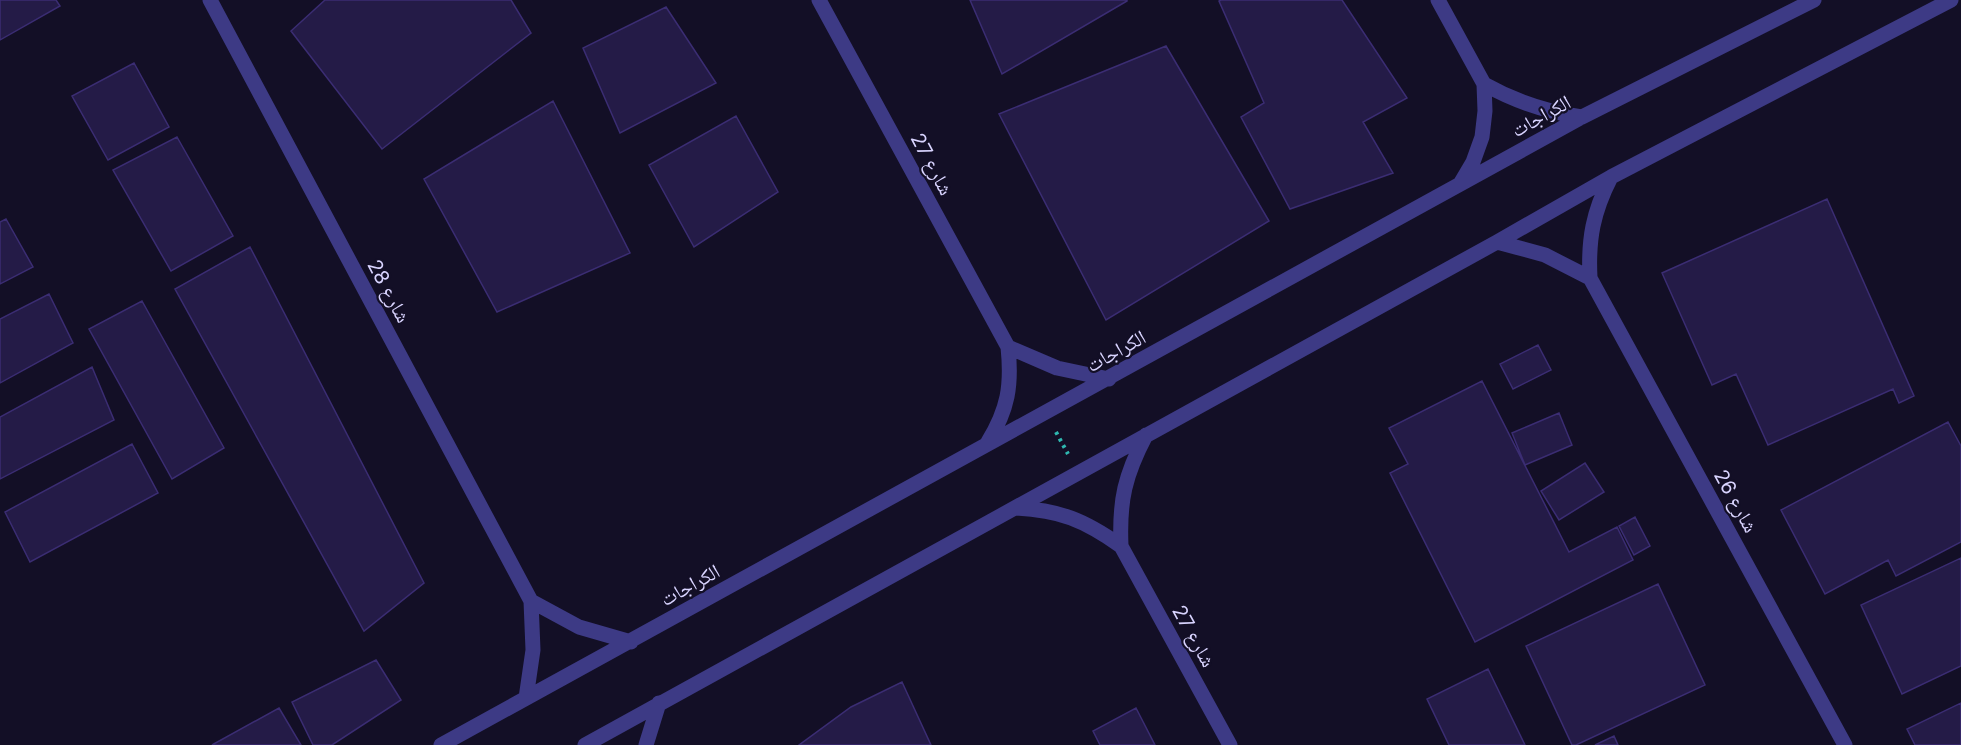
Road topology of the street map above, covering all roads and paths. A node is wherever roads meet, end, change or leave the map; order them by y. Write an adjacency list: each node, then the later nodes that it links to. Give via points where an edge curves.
1 (210, 0): 20 (street, شارع 28)
2 (819, 0): 12 (street, شارع 27)
3 (1438, 0): 6 (street)
4 (1814, 0): 7 (street, الكراجات)
5 (1951, 0): 8 (street)
6 (1484, 84): 7 (street, via 1531,106); 9 (street, via 1482,138)
7 (1582, 117): 9 (street, الكراجات)
8 (1611, 177): 10 (street); 11 (street, شارع 26, via 1592,226)
9 (1459, 185): 13 (street, الكراجات)
10 (1497, 242): 11 (street, via 1545,255); 15 (street)
11 (1590, 278): 28 (street, شارع 26)
12 (1008, 347): 13 (street, via 1057,368); 16 (street, شارع 27, via 1008,398)
13 (1109, 379): 14 (street, الكراجات)
14 (1046, 413): 16 (street, الكراجات); 17 (path)
15 (1146, 435): 17 (street); 19 (street, شارع 27, via 1124,489)
16 (987, 444): 21 (street, الكراجات)
17 (1078, 472): 18 (street)
18 (1013, 507): 19 (street, شارع 27, via 1042,509 1070,517); 23 (street)
19 (1121, 546): 27 (street, شارع 27)
20 (531, 601): 21 (street, via 579,627); 22 (street, شارع 28, via 533,650)
21 (631, 642): 22 (street, الكراجات)
22 (526, 698): 24 (street, الكراجات)
23 (659, 703): 25 (street); 26 (street)
24 (441, 745)
25 (585, 745)
26 (646, 745)
27 (1230, 745)
28 (1845, 745)

